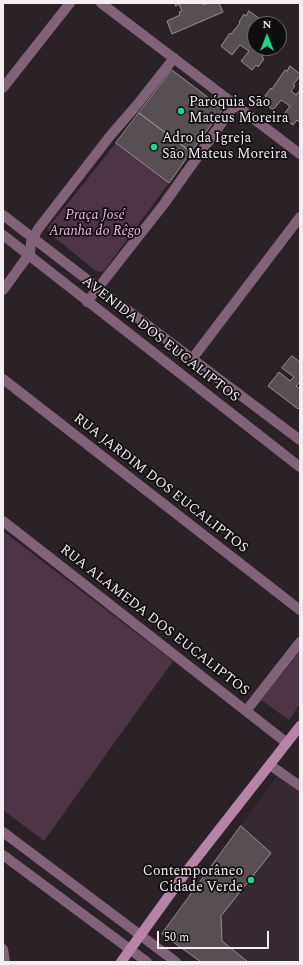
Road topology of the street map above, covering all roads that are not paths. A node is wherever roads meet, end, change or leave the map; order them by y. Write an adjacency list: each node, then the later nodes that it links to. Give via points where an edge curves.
1 (70, 3): 4 (street)
2 (101, 3): 3 (street)
3 (174, 58): 5 (street); 10 (street, via 110,136)
4 (3, 88)
5 (235, 104): 6 (street); 12 (street, via 164,204)
6 (300, 154)
7 (3, 215): 10 (street, AVENIDA DOS EUCALIPTOS)
8 (300, 217): 15 (street)
9 (3, 235): 11 (street, AVENIDA DOS EUCALIPTOS)
10 (33, 238): 11 (street); 12 (street, AVENIDA DOS EUCALIPTOS)
11 (28, 254): 13 (street); 14 (street, AVENIDA DOS EUCALIPTOS)
12 (98, 288): 14 (street); 15 (street, AVENIDA DOS EUCALIPTOS)
13 (3, 290)
14 (87, 302): 18 (street, AVENIDA DOS EUCALIPTOS)
15 (192, 359): 16 (street, AVENIDA DOS EUCALIPTOS)
16 (203, 368): 18 (street); 19 (street, AVENIDA DOS EUCALIPTOS)
17 (3, 379): 22 (street, RUA JARDIM DOS EUCALIPTOS)
18 (192, 382): 20 (street, AVENIDA DOS EUCALIPTOS)
19 (300, 440)
20 (300, 467)
21 (3, 522): 24 (street, RUA ALAMEDA DOS EUCALIPTOS)
22 (300, 610)
23 (300, 642): 24 (street)
24 (246, 711): 26 (street, RUA ALAMEDA DOS EUCALIPTOS)
25 (300, 726): 26 (street)
26 (287, 743): 27 (street)
27 (270, 765): 28 (street); 31 (street)
28 (300, 786)
29 (3, 832): 31 (street)
30 (3, 855): 33 (street)
31 (141, 934): 33 (street); 37 (street)
32 (3, 949): 34 (street)
33 (131, 949): 35 (street); 36 (street)
34 (5, 962)
35 (121, 962)
36 (147, 962)
37 (176, 962)

